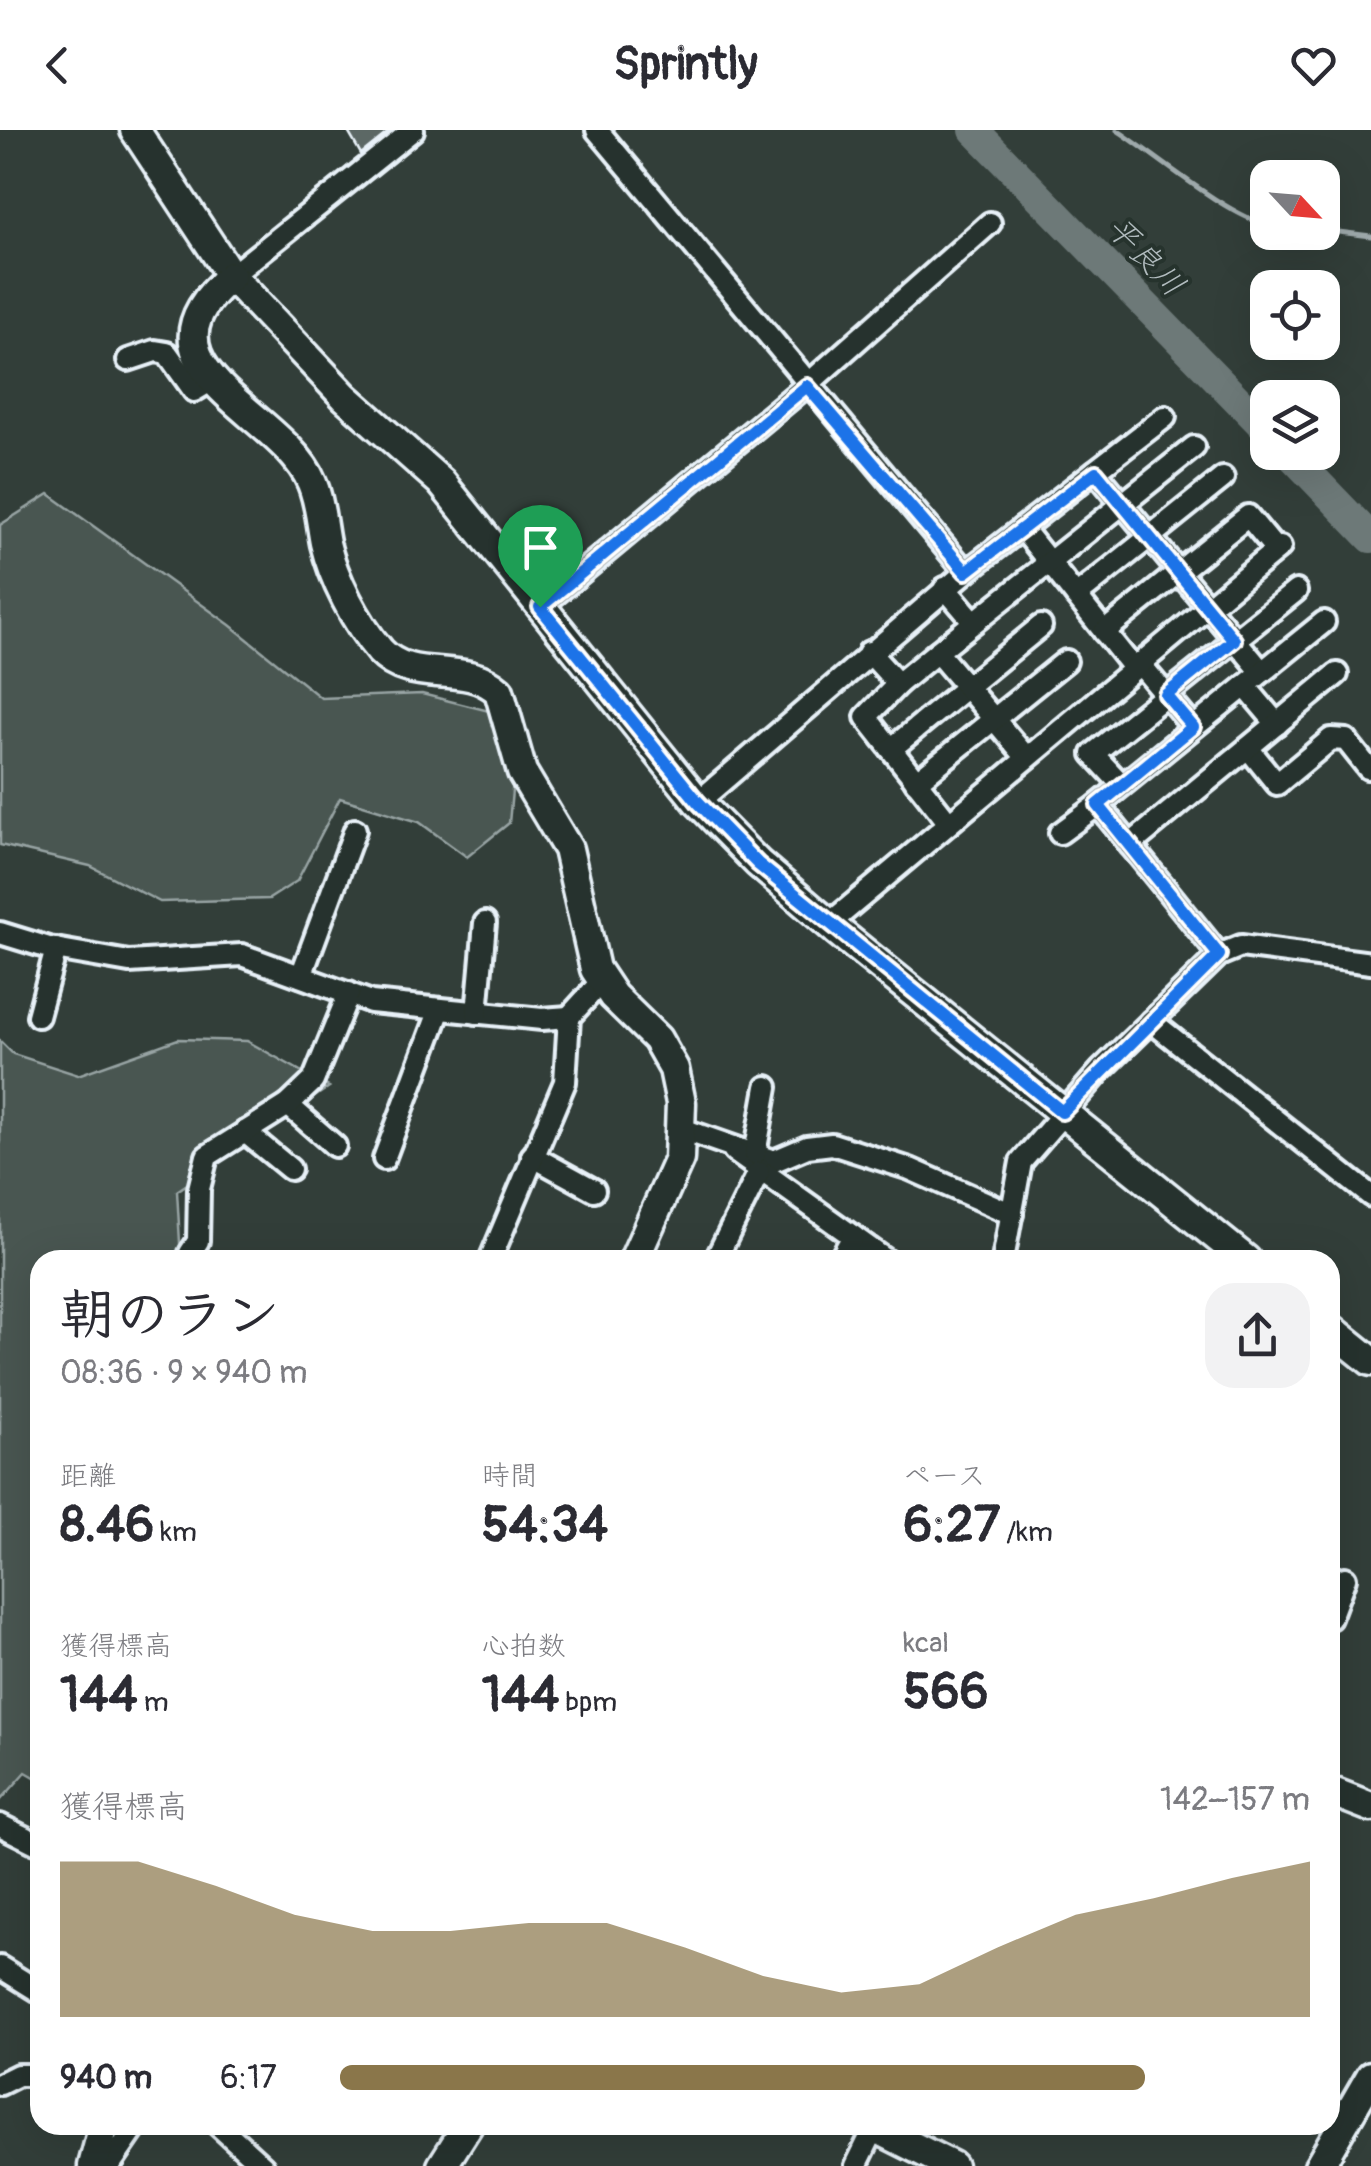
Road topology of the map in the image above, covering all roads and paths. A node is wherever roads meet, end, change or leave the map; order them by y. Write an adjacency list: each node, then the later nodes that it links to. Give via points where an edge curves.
1 (135, 130): 5 (street)
2 (413, 130): 5 (street)
3 (597, 130): 8 (street)
4 (990, 223): 8 (street)
5 (231, 276): 7 (street, via 207,296 194,320 201,360); 22 (street, via 345,397 441,482)
6 (128, 360): 7 (street, via 167,353 194,392)
7 (214, 379): 61 (street, via 305,469 335,574 380,650 413,670 468,672 498,691 522,772 568,850)
8 (807, 386): 18 (street); 22 (street)
9 (1165, 417): 11 (street)
10 (1194, 447): 13 (street)
11 (1096, 472): 13 (street); 14 (street)
12 (1223, 478): 15 (street)
13 (1122, 504): 15 (street); 16 (street)
14 (1022, 528): 16 (street); 18 (street)
15 (1148, 538): 17 (street); 21 (street)
16 (1049, 563): 21 (street); 24 (street)
17 (1176, 571): 23 (street); 23 (street, via 1248,516 1278,548); 27 (street)
18 (966, 572): 19 (street)
19 (946, 588): 24 (street); 29 (street)
20 (1296, 591): 28 (street)
21 (1076, 596): 27 (street)
22 (540, 607): 48 (street)
23 (1206, 608): 28 (street); 32 (street)
24 (974, 622): 30 (street)
25 (1324, 622): 33 (street)
26 (1040, 626): 37 (street)
27 (1104, 632): 32 (street)
28 (1234, 640): 33 (street); 38 (street)
29 (869, 652): 35 (street); 48 (street)
30 (937, 652): 35 (street); 37 (street)
31 (1066, 661): 39 (street)
32 (1137, 666): 38 (street); 44 (street)
33 (1262, 672): 36 (street)
34 (1337, 674): 40 (street)
35 (898, 684): 43 (street, via 866,717)
36 (1245, 686): 40 (street); 41 (street)
37 (966, 687): 39 (street); 43 (street)
38 (1166, 695): 41 (street); 47 (street, via 1092,754)
39 (994, 719): 44 (street); 46 (street)
40 (1277, 724): 42 (street)
41 (1193, 727): 47 (street)
42 (1248, 748): 45 (street, via 1277,784 1331,739 1346,740); 53 (street)
43 (891, 749): 46 (street)
44 (1027, 758): 50 (street)
45 (1368, 768)
46 (916, 782): 50 (street)
47 (1122, 785): 49 (street)
48 (698, 802): 55 (street)
49 (1098, 805): 52 (street); 53 (street)
50 (949, 824): 55 (street)
51 (356, 830): 60 (street)
52 (1060, 833)
53 (1130, 845): 58 (street)
54 (485, 923): 64 (street)
55 (829, 924): 70 (street)
56 (0, 933): 57 (street)
57 (56, 950): 60 (street, via 129,962 242,955); 65 (street)
58 (1219, 955): 59 (street, via 1240,946); 67 (street)
59 (1371, 963)
60 (301, 976): 62 (street)
61 (601, 982): 66 (street); 71 (street, via 668,1054)
62 (349, 993): 63 (street, via 371,1002); 69 (street, via 313,1081)
63 (440, 1009): 64 (street); 75 (street)
64 (478, 1013): 66 (street)
65 (38, 1016)
66 (570, 1017): 74 (street, via 565,1082)
67 (1151, 1021): 70 (street); 79 (street)
68 (767, 1087): 76 (street)
69 (288, 1105): 72 (street); 73 (street)
70 (1062, 1112): 80 (street, via 1022,1162); 89 (street)
71 (682, 1129): 76 (street, via 723,1141); 84 (street, via 679,1159)
72 (245, 1132): 77 (street); 82 (street, via 207,1156 200,1230)
73 (336, 1146)
74 (532, 1156): 78 (street); 83 (street)
75 (384, 1158)
76 (757, 1163): 80 (street, via 832,1144); 81 (street); 85 (street)
77 (290, 1169)
78 (594, 1190)
79 (1371, 1196)
80 (1012, 1214): 88 (street)
81 (853, 1236): 86 (street); 87 (street)
82 (191, 1250)
83 (494, 1250)
84 (638, 1250)
85 (720, 1250)
86 (845, 1250)
87 (872, 1250)
88 (1006, 1250)
89 (1234, 1250)
90 (1340, 1336): 91 (street)
91 (1371, 1361)
92 (1345, 1578): 93 (street)
93 (1340, 1591)
94 (1340, 1795): 95 (street)
95 (1371, 1808)
96 (0, 1826): 97 (street)
97 (30, 1840)
98 (0, 1967): 99 (street)
99 (30, 1986)
100 (30, 2075): 101 (street)
101 (0, 2084)
102 (1367, 2092): 103 (street)
103 (1340, 2134)
104 (101, 2135): 111 (street)
105 (130, 2135): 112 (street)
106 (229, 2135): 113 (street)
107 (462, 2135): 114 (street)
108 (870, 2135): 115 (street)
109 (892, 2135): 116 (street)
110 (1339, 2135): 117 (street)
111 (93, 2166)
112 (109, 2166)
113 (263, 2166)
114 (442, 2166)
115 (856, 2166)
116 (952, 2166)
117 (1319, 2166)

